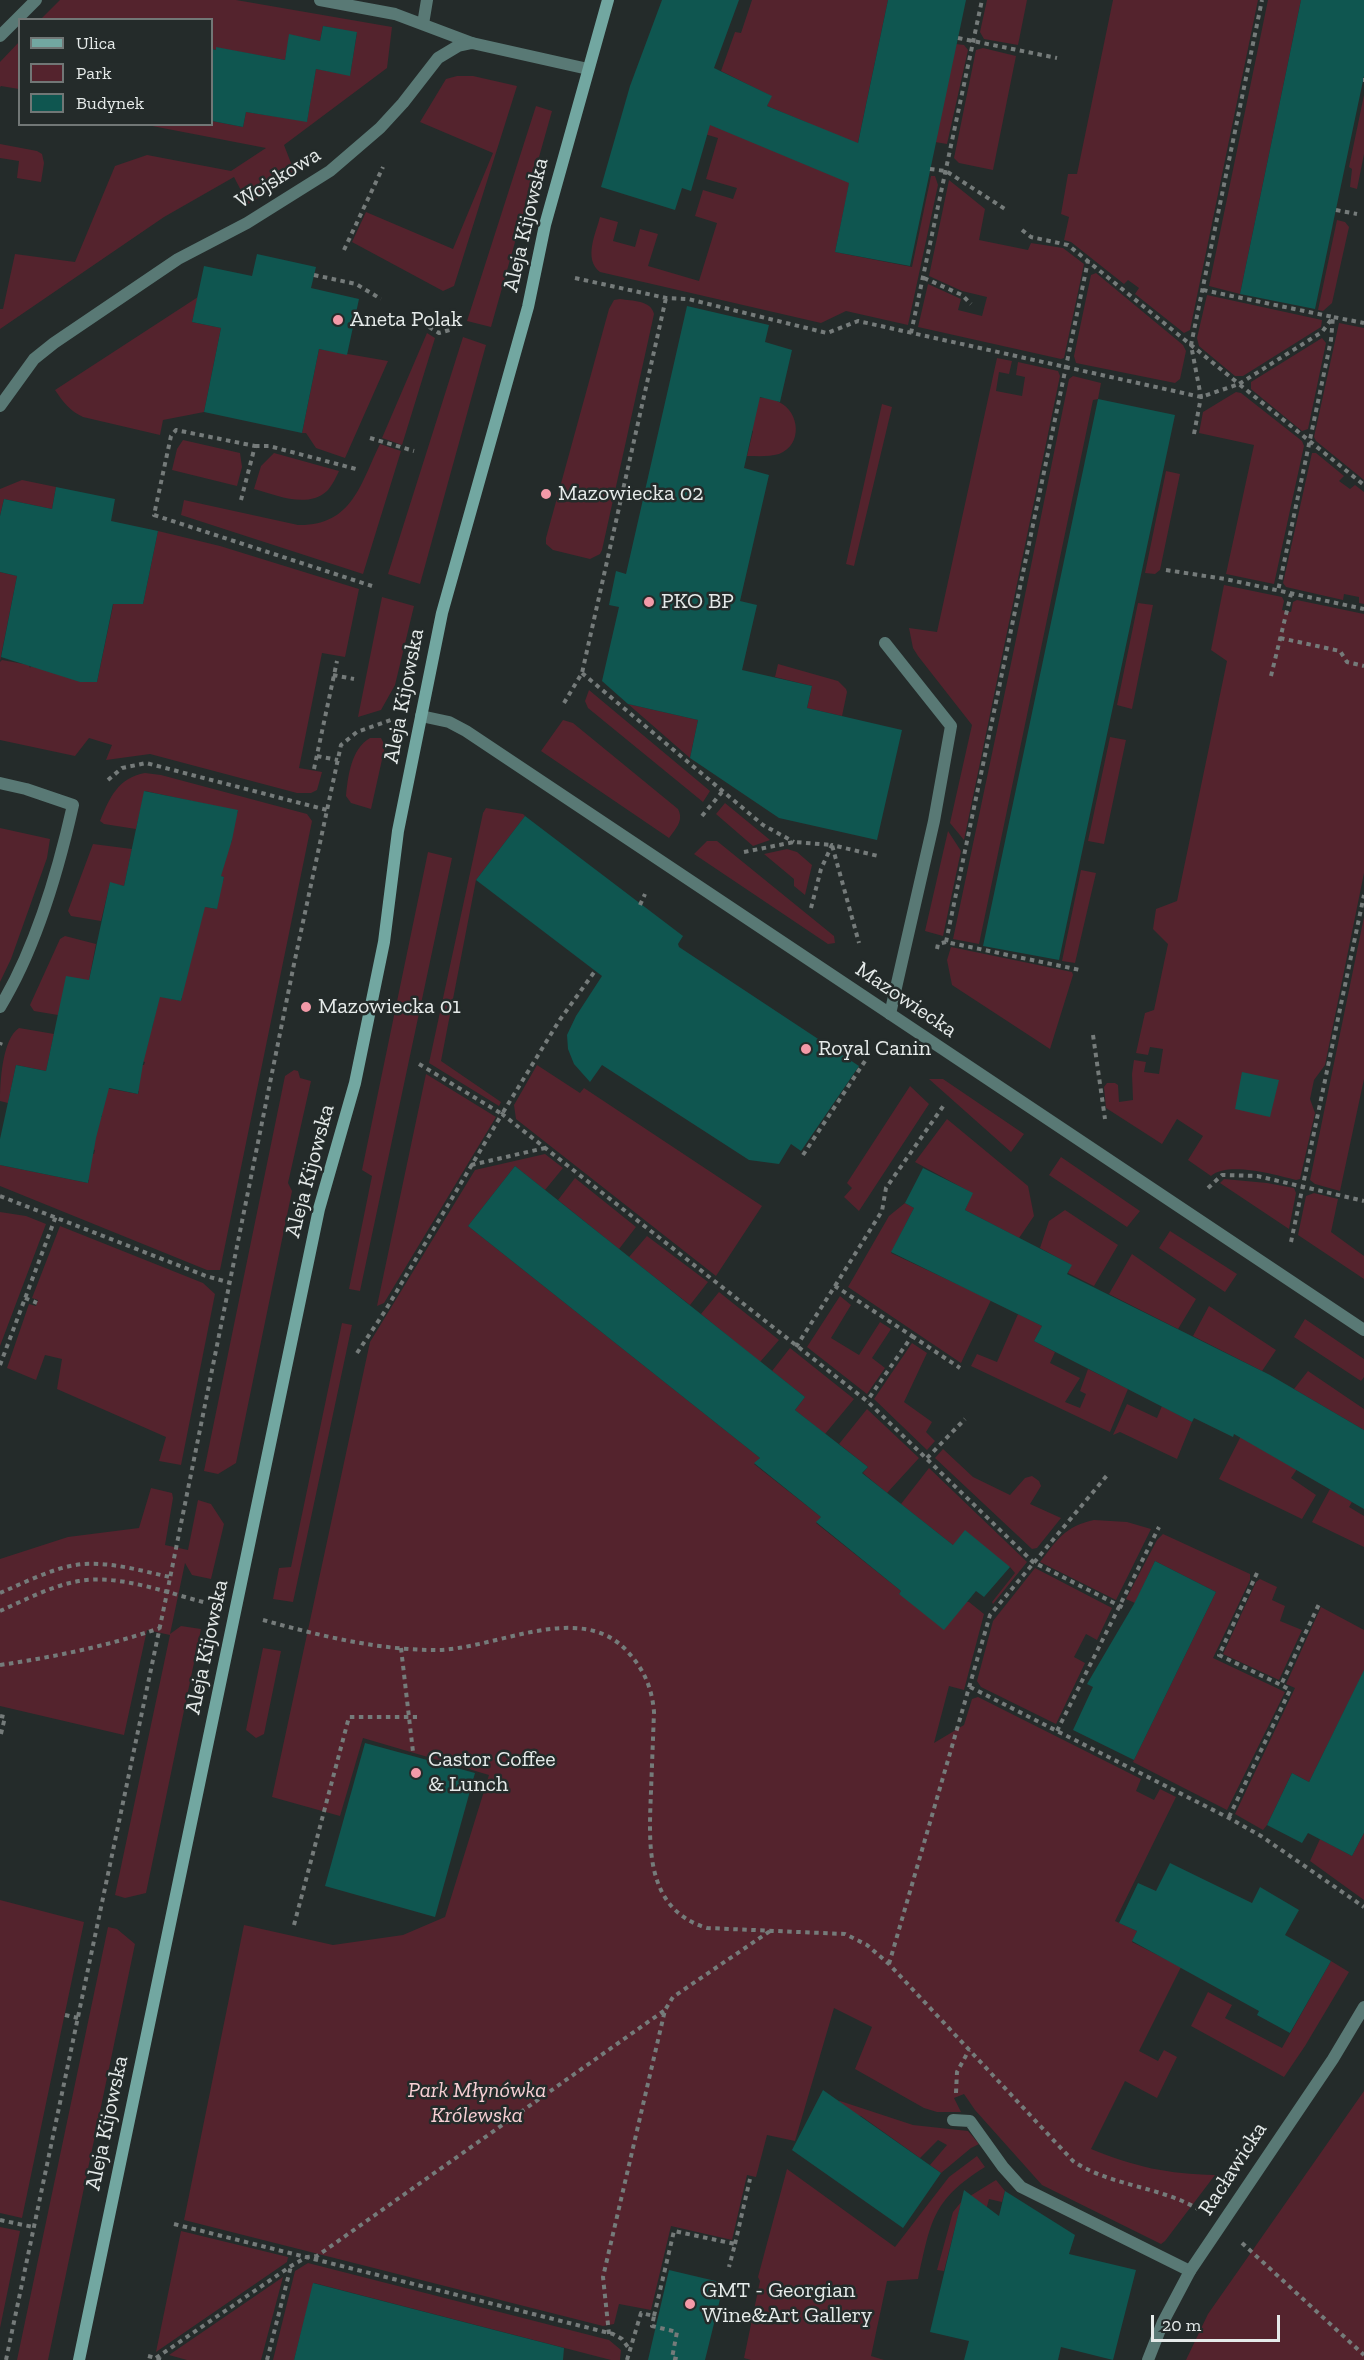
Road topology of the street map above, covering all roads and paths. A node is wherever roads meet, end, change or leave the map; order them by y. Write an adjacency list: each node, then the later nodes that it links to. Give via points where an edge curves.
1 (36, 0): 8 (street)
2 (320, 0): 7 (street, via 394,14)
3 (427, 0): 7 (street)
4 (608, 0): 13 (street, Aleja Kijowska)
5 (982, 0): 10 (path)
6 (1262, 0): 26 (path)
7 (423, 24): 11 (street)
8 (0, 36)
9 (958, 38): 10 (path)
10 (973, 42): 12 (path); 16 (path)
11 (472, 43): 13 (street); 39 (street, Wojskowa, via 438,58 380,128 330,171 247,223 178,259 54,343 28,366)
12 (1057, 58)
13 (588, 69): 62 (street, Aleja Kijowska, via 545,225 528,307 442,612)
14 (383, 167): 21 (path)
15 (930, 169): 16 (path)
16 (946, 171): 17 (path); 25 (path)
17 (1005, 209)
18 (1336, 210): 19 (path)
19 (1357, 214)
20 (1022, 230): 22 (path, via 1031,237 1068,245)
21 (344, 250)
22 (1088, 261): 35 (path); 36 (path)
23 (314, 275): 28 (path, via 356,284)
24 (575, 278): 27 (path)
25 (924, 278): 29 (path, via 962,295); 34 (path)
26 (1203, 290): 30 (path); 35 (path)
27 (666, 298): 34 (path, via 688,299 827,333 858,321); 57 (path)
28 (381, 299)
29 (971, 304)
30 (1333, 317): 31 (path); 37 (path, via 1322,332); 42 (path)
31 (1364, 323)
32 (429, 327): 33 (path, via 440,333)
33 (453, 329)
34 (912, 333): 36 (path)
35 (1191, 345): 37 (path); 38 (path)
36 (1067, 367): 38 (path); 79 (path)
37 (1239, 384): 38 (path); 42 (path)
38 (1202, 397): 40 (path)
39 (0, 406)
40 (1194, 434)
41 (369, 438): 44 (path)
42 (1309, 442): 46 (path); 50 (path)
43 (255, 446): 45 (path); 47 (path); 49 (path, via 176,430 171,436 154,515)
44 (414, 451)
45 (356, 469)
46 (1364, 485)
47 (241, 500)
48 (1166, 570): 50 (path)
49 (372, 586)
50 (1278, 591): 51 (path)
51 (1291, 594): 52 (path); 53 (path)
52 (1364, 609)
53 (1280, 638): 56 (path, via 1340,651 1347,662); 59 (path)
54 (885, 643): 85 (street, via 951,726)
55 (337, 661): 58 (path)
56 (1364, 666)
57 (582, 673): 61 (path); 68 (path)
58 (333, 675): 60 (path); 63 (path)
59 (1271, 676)
60 (354, 680)
61 (564, 703)
62 (421, 716): 64 (path, via 374,724 357,732 341,745); 85 (street, Mazowiecka, via 449,722 466,731); 170 (street, Aleja Kijowska, via 394,852 384,942 355,1083 319,1209)
63 (317, 756): 64 (path); 65 (path)
64 (338, 760): 69 (path)
65 (314, 769)
66 (108, 780): 69 (path, via 122,768 146,763)
67 (0, 783): 84 (street, via 73,806 33,939)
68 (722, 792): 70 (path); 71 (path, via 763,825)
69 (327, 810): 101 (path)
70 (702, 816)
71 (794, 842): 72 (path); 73 (path)
72 (832, 845): 74 (path); 78 (path); 80 (path)
73 (744, 852)
74 (878, 856)
75 (645, 894): 77 (path)
76 (1364, 896): 95 (path)
77 (640, 906)
78 (810, 908)
79 (946, 942): 81 (path); 82 (path)
80 (859, 943)
81 (938, 944)
82 (1080, 970)
83 (595, 971): 90 (path, via 558,1021)
84 (0, 1007)
85 (890, 1014): 105 (street, Mazowiecka)
86 (1093, 1035): 91 (path)
87 (867, 1058): 93 (path)
88 (419, 1064): 90 (path)
89 (944, 1105): 102 (path, via 886,1188 882,1211)
90 (502, 1114): 92 (path); 94 (path)
91 (1105, 1119)
92 (546, 1148): 94 (path); 107 (path)
93 (803, 1155)
94 (471, 1165): 108 (path)
95 (1303, 1186): 96 (path, via 1234,1174 1219,1176); 98 (path); 100 (path)
96 (1208, 1188)
97 (0, 1196): 99 (path)
98 (1364, 1201)
99 (56, 1216): 101 (path); 103 (path)
100 (1291, 1242)
101 (231, 1283): 118 (path)
102 (835, 1286): 106 (path); 107 (path)
103 (25, 1298): 104 (path); 109 (path)
104 (37, 1303)
105 (1364, 1330)
106 (912, 1336): 110 (path); 111 (path)
107 (796, 1347): 111 (path)
108 (357, 1353)
109 (0, 1365)
110 (960, 1368)
111 (867, 1401): 113 (path)
112 (965, 1419): 113 (path)
113 (927, 1458): 116 (path)
114 (1109, 1473): 116 (path)
115 (1159, 1527): 123 (path)
116 (1033, 1562): 123 (path); 133 (path, via 990,1615)
117 (1257, 1573): 132 (path, via 1219,1655)
118 (170, 1577): 119 (path, via 85,1564 58,1570); 120 (path)
119 (0, 1593)
120 (167, 1593): 122 (path); 125 (path, via 114,1581 87,1580 49,1590); 127 (path)
121 (1320, 1602): 132 (path)
122 (206, 1603)
123 (1119, 1607): 124 (path); 130 (path)
124 (1125, 1610)
125 (0, 1611)
126 (264, 1620): 128 (path, via 297,1630)
127 (160, 1628): 129 (path, via 121,1641); 148 (path)
128 (401, 1648): 135 (path); 143 (path, via 451,1649 569,1628 590,1630 624,1648 639,1664 652,1697 650,1845 660,1890 676,1912 695,1924 707,1928)
129 (0, 1665)
130 (1086, 1671): 131 (path); 137 (path)
131 (1093, 1674)
132 (1281, 1685): 140 (path, via 1290,1690)
133 (970, 1687): 137 (path); 144 (path)
134 (0, 1716): 138 (path, via 5,1718)
135 (409, 1717): 136 (path); 139 (path); 142 (path, via 349,1717)
136 (417, 1717)
137 (1057, 1731): 140 (path)
138 (0, 1738)
139 (413, 1752)
140 (1229, 1818): 141 (path)
141 (1364, 1907)
142 (294, 1925)
143 (771, 1930): 144 (path, via 845,1934 867,1945); 146 (path, via 673,1997)
144 (889, 1964): 149 (path)
145 (1364, 2007): 162 (street, Racławicka)
146 (665, 2010): 159 (path, via 317,2256); 164 (path, via 603,2277)
147 (65, 2015): 148 (path)
148 (78, 2018): 156 (path)
149 (969, 2050): 151 (path, via 957,2072 956,2094); 153 (path, via 1073,2161 1101,2175 1175,2196)
150 (953, 2120): 151 (street)
151 (970, 2121): 162 (street, via 1021,2187)
152 (750, 2179): 158 (path)
153 (1205, 2213)
154 (0, 2220): 156 (path)
155 (174, 2223): 159 (path)
156 (33, 2227): 169 (path)
157 (1237, 2239): 166 (path)
158 (735, 2244): 161 (path); 163 (path, via 674,2231)
159 (308, 2257): 160 (path); 164 (path)
160 (291, 2266): 168 (path); 172 (path)
161 (729, 2267)
162 (1190, 2271): 175 (street, Racławicka, via 1162,2322)
163 (654, 2316): 165 (path, via 640,2313); 174 (path, via 652,2326 677,2332 672,2358)
164 (609, 2334): 165 (path, via 622,2339)
165 (630, 2350): 173 (path)
166 (1364, 2355)
167 (148, 2356): 168 (path)
168 (156, 2358): 171 (path)
169 (6, 2360)
170 (79, 2360)
171 (163, 2360)
172 (267, 2360)
173 (627, 2360)
174 (681, 2360)
175 (1148, 2360)

